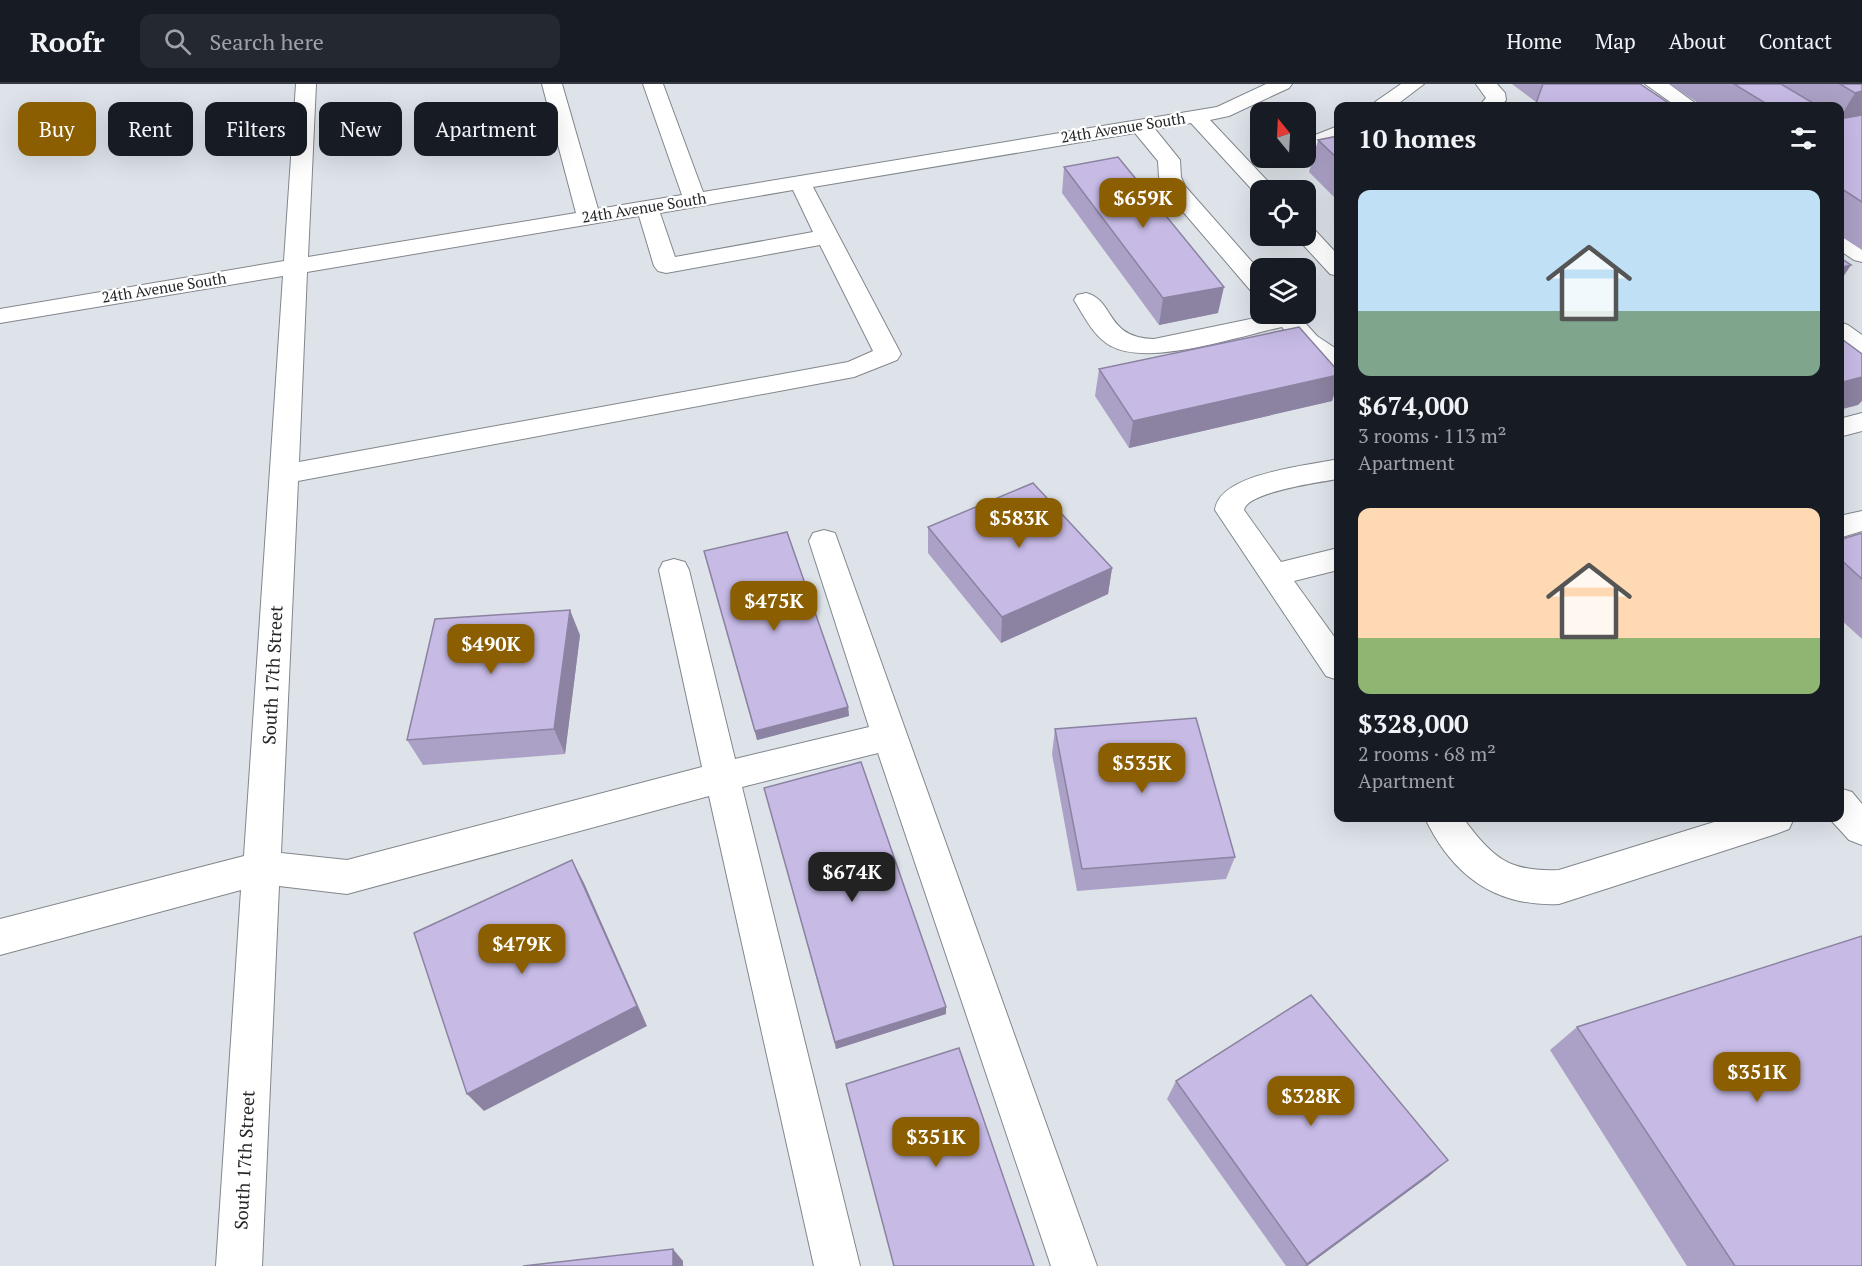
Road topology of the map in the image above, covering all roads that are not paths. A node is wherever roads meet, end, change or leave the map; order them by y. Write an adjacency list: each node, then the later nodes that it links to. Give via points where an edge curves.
1 (306, 84): 27 (street, South 17th Street)
2 (552, 84): 21 (street)
3 (653, 84): 19 (street)
4 (1282, 84): 11 (street, 24th Avenue South, via 1222,112)
5 (1414, 84): 8 (street)
6 (1485, 84): 9 (street, via 1495,93)
7 (1655, 84): 10 (street)
8 (1388, 102)
9 (1494, 102)
10 (1683, 102)
11 (1195, 116): 12 (street, 24th Avenue South); 16 (street)
12 (1140, 125): 18 (street, 24th Avenue South); 28 (street, via 1168,160 1175,188)
13 (1334, 134): 14 (street)
14 (1316, 142)
15 (1250, 158): 16 (street)
16 (1237, 160): 17 (street)
17 (1256, 180)
18 (800, 182): 19 (street, 24th Avenue South); 22 (street)
19 (695, 200): 20 (street, 24th Avenue South)
20 (647, 207): 21 (street, 24th Avenue South); 22 (street, via 666,266)
21 (588, 216): 27 (street, 24th Avenue South)
22 (827, 237): 39 (street, via 888,354 854,369)
23 (1844, 242): 25 (street)
24 (1316, 245): 26 (street)
25 (1862, 255)
26 (1334, 264)
27 (297, 266): 30 (street, 24th Avenue South); 39 (street, South 17th Street)
28 (1250, 274)
29 (1086, 300): 31 (street, via 1110,335 1134,348 1154,347)
30 (0, 316)
31 (1252, 324)
32 (1293, 324): 35 (street, via 1308,342)
33 (1844, 334): 34 (street)
34 (1862, 347)
35 (1334, 359)
36 (1862, 422): 37 (street)
37 (1844, 427)
38 (1334, 470): 45 (street, via 1253,488 1229,505 1230,513)
39 (284, 474): 53 (street, South 17th Street)
40 (1862, 521): 41 (street)
41 (1844, 526)
42 (824, 541): 47 (street)
43 (1334, 560): 45 (street)
44 (674, 570): 48 (street)
45 (1273, 575): 46 (street)
46 (1334, 661)
47 (889, 736): 48 (street); 57 (street)
48 (722, 777): 53 (street, via 347,877); 56 (street)
49 (1844, 809): 52 (street)
50 (1446, 822): 51 (street, via 1465,850 1485,869 1509,883 1533,890 1559,887)
51 (1763, 822)
52 (1862, 829)
53 (262, 868): 54 (street); 55 (street, South 17th Street)
54 (0, 937)
55 (239, 1266)
56 (837, 1266)
57 (1074, 1266)

